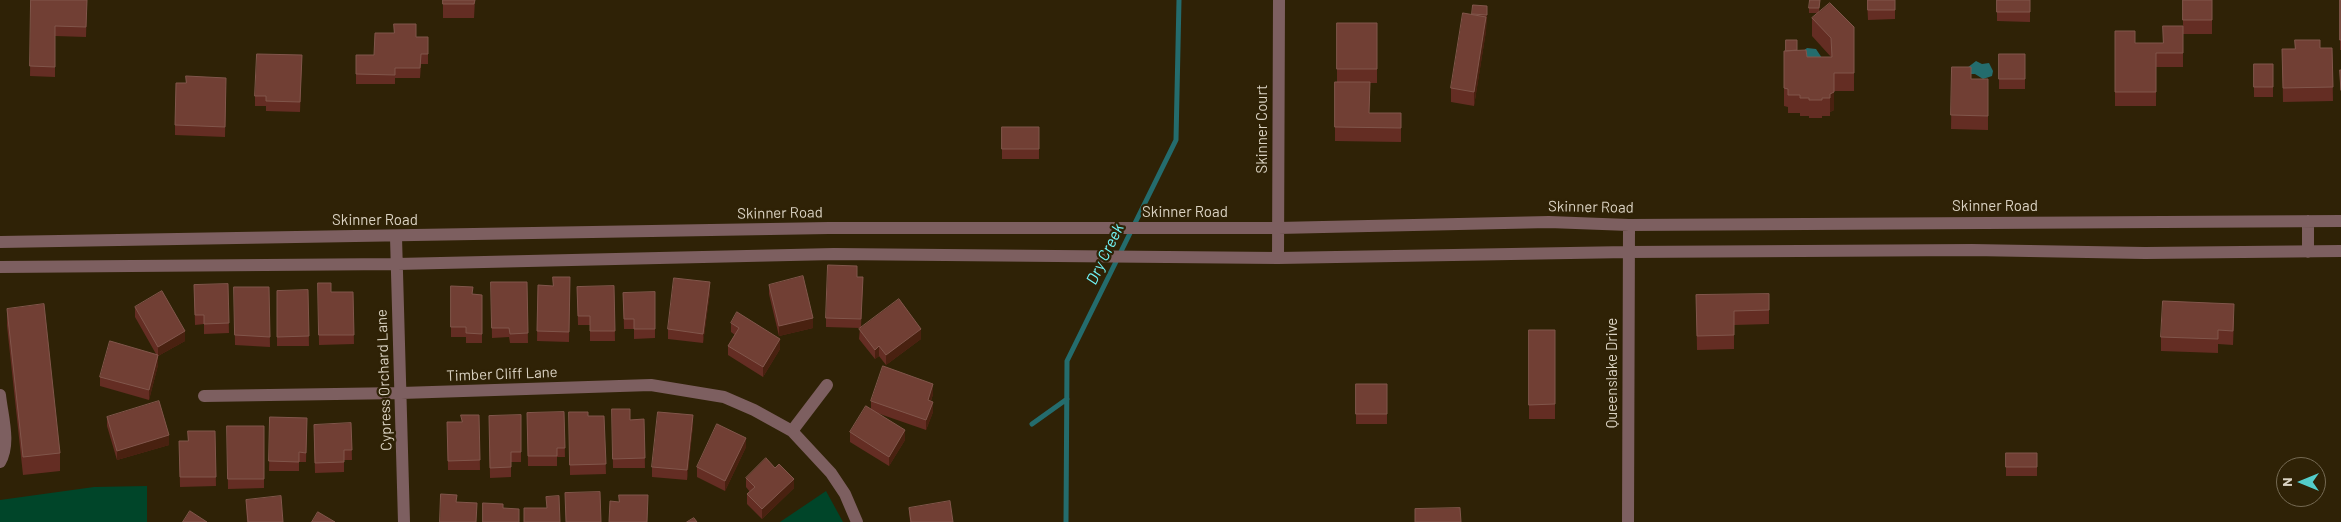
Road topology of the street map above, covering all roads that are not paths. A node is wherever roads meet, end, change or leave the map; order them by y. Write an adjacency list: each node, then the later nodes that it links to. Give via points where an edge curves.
1 (1278, 0): 5 (street, Skinner Court)
2 (2308, 221): 3 (street, Skinner Road); 4 (street, Skinner Road); 10 (street)
3 (2341, 221)
4 (1629, 225): 5 (street, Skinner Road, via 1549,222); 9 (street, Queenslake Drive)
5 (1278, 228): 6 (street, Skinner Road, via 829,228); 11 (street, Skinner Court)
6 (396, 237): 7 (street, Skinner Road, via 100,238); 12 (street, Cypress Orchard Lane)
7 (0, 242)
8 (2341, 251): 10 (street)
9 (1628, 252): 10 (street); 11 (street); 22 (street, Queenslake Drive)
10 (2308, 252)
11 (1278, 258): 12 (street, via 834,254)
12 (397, 264): 13 (street); 15 (street, Cypress Orchard Lane)
13 (0, 267)
14 (827, 385): 18 (street)
15 (401, 393): 17 (street, Timber Cliff Lane); 18 (street, Timber Cliff Lane, via 651,385 724,397); 20 (street, Cypress Orchard Lane)
16 (0, 395): 19 (street, via 5,437 4,455)
17 (204, 396)
18 (792, 431): 21 (street, Timber Cliff Lane, via 832,473)
19 (0, 462)
20 (404, 522)
21 (858, 522)
22 (1628, 522)

